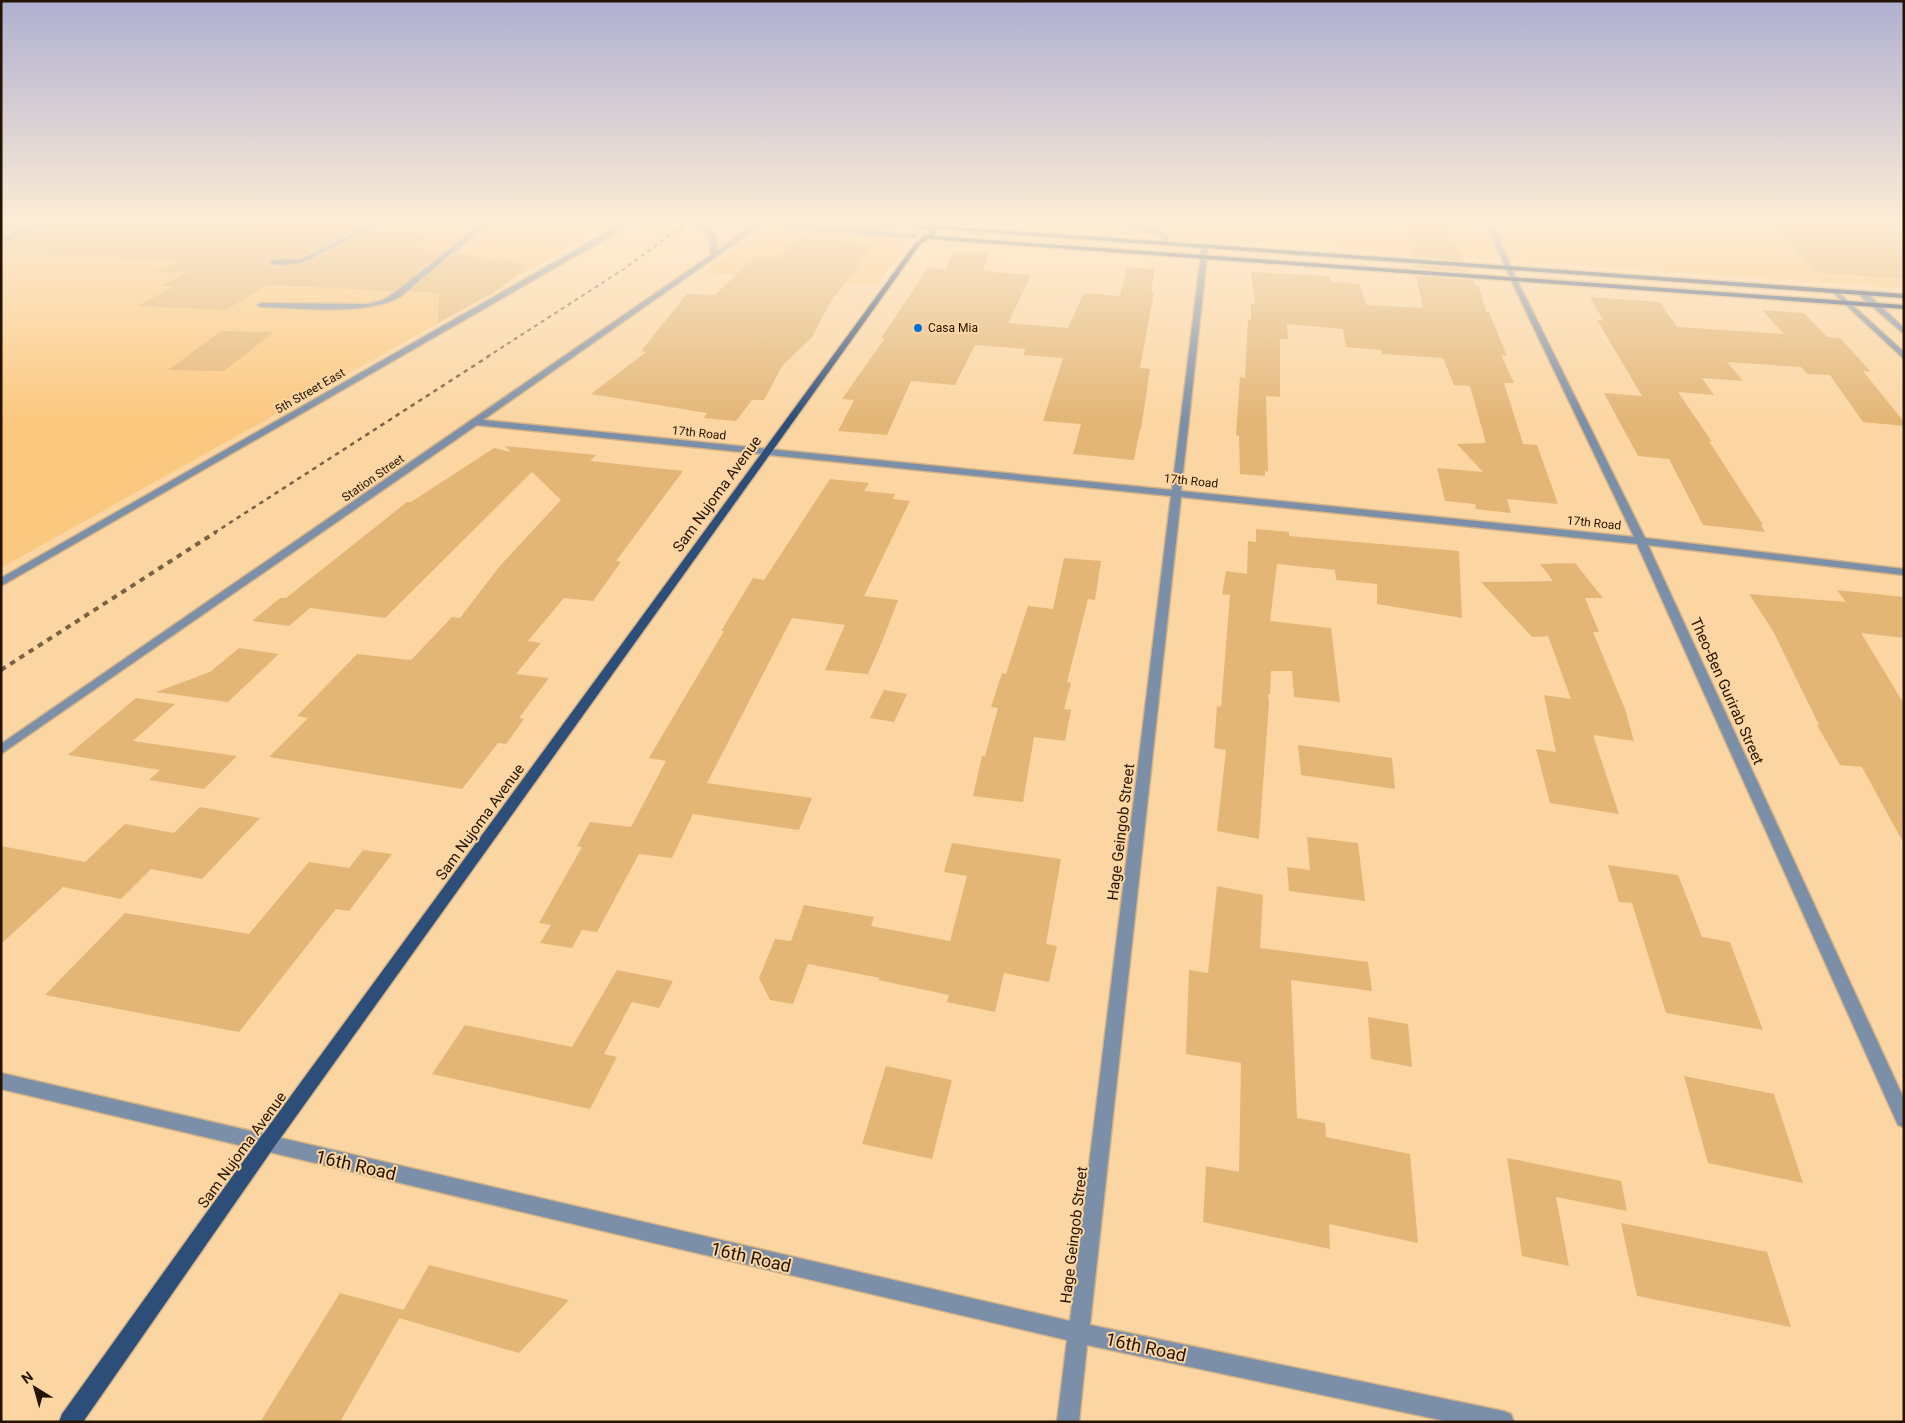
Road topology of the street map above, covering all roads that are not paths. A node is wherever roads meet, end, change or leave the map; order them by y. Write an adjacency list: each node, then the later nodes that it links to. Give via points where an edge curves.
1 (406, 287): 13 (street, via 385,302 368,306)
2 (516, 287): 23 (street, 5th Street East)
3 (669, 287): 18 (street, Station Street)
4 (885, 287): 19 (main road, Sam Nujoma Avenue)
5 (1199, 287): 20 (street, Hage Geingob Street)
6 (1518, 287): 21 (street, Theo-Ben Gurirab Street)
7 (1622, 287): 12 (main road)
8 (1773, 287): 9 (main road)
9 (1835, 292): 10 (main road); 12 (street)
10 (1862, 293): 11 (main road); 14 (street)
11 (1904, 296)
12 (1848, 303): 14 (main road); 17 (street)
13 (261, 305)
14 (1874, 305): 15 (main road); 16 (street)
15 (1904, 307)
16 (1904, 332)
17 (1904, 357)
18 (476, 422): 19 (street, 17th Road); 24 (street, Station Street)
19 (766, 453): 20 (street, 17th Road); 27 (main road, Sam Nujoma Avenue)
20 (1176, 492): 21 (street, 17th Road); 28 (street, Hage Geingob Street)
21 (1641, 541): 22 (street, 17th Road); 26 (street, Theo-Ben Gurirab Street)
22 (1904, 572)
23 (1, 583)
24 (1, 750)
25 (1, 1081): 27 (street, 16th Road)
26 (1904, 1120)
27 (266, 1144): 28 (street, 16th Road); 29 (main road, Sam Nujoma Avenue)
28 (1079, 1333): 30 (street, Hage Geingob Street); 31 (street, 16th Road)
29 (70, 1422)
30 (1068, 1422)
31 (1503, 1422)

